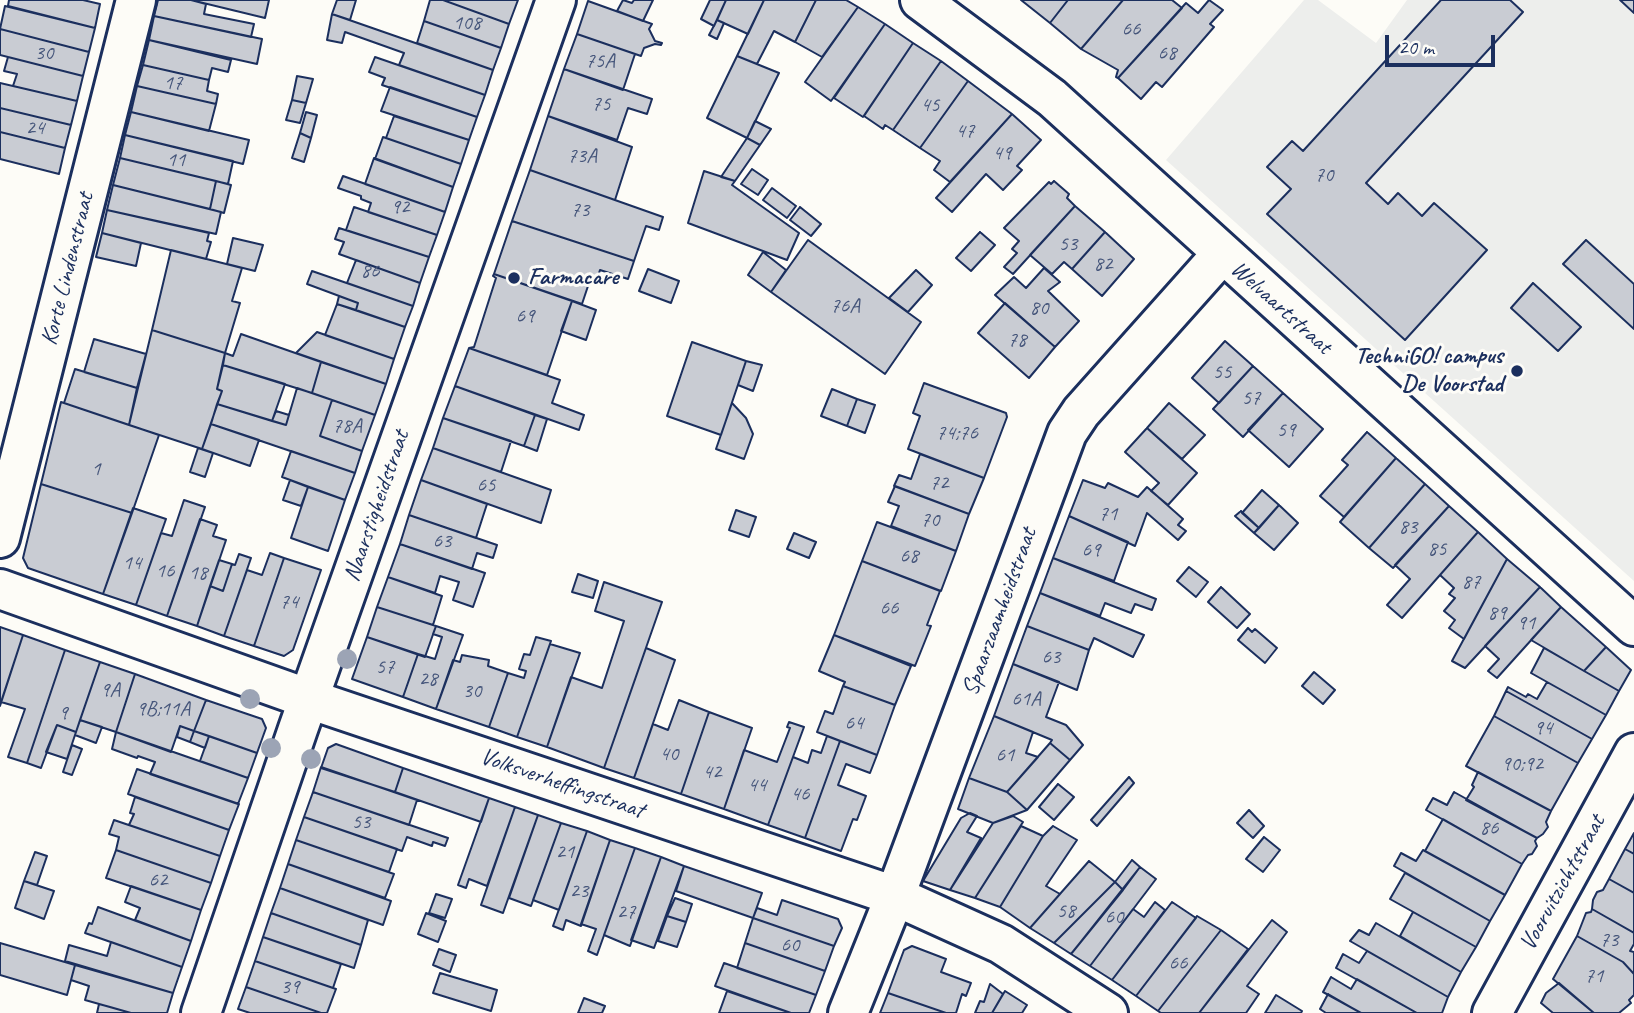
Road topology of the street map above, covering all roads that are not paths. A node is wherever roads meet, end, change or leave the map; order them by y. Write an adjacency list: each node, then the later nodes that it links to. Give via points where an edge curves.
1 (136, 0): 5 (street, Korte Lindenstraat)
2 (556, 0): 8 (street, Naarstigheidstraat)
3 (920, 0): 4 (street, Welvaartstraat, via 1052,99)
4 (1222, 254): 7 (street, Welvaartstraat); 10 (street, Spaarzaamheidstraat, via 1066,433)
5 (0, 538)
6 (0, 589): 8 (street, Volksverheffingstraat)
7 (1634, 626)
8 (309, 699): 10 (street, Volksverheffingstraat); 11 (street, Naarstigheidstraat)
9 (1634, 753): 14 (street, Vooruitzichtstraat)
10 (895, 897): 12 (street, Spaarzaamheidstraat); 13 (street, Volksverheffingstraat, via 1001,944)
11 (201, 1013)
12 (848, 1013)
13 (1108, 1013)
14 (1492, 1013)

